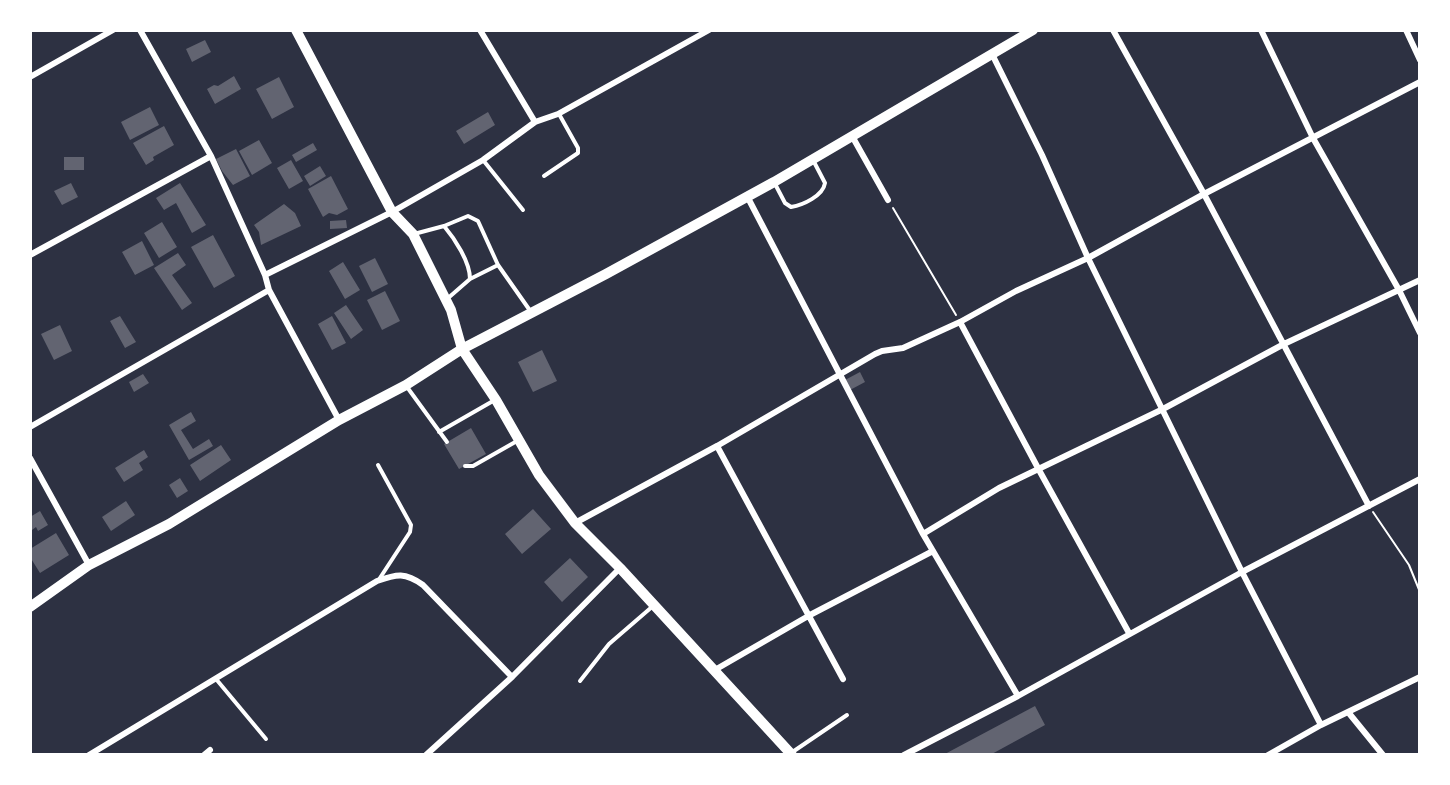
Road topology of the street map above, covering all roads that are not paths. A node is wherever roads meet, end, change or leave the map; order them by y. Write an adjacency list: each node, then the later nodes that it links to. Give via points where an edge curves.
1 (113, 30): 12 (street)
2 (140, 30): 18 (street)
3 (296, 30): 27 (main road)
4 (480, 30): 15 (street)
5 (709, 30): 14 (street)
6 (1033, 30): 10 (main road)
7 (1113, 30): 23 (street)
8 (1261, 30): 17 (street)
9 (1406, 30): 11 (street)
10 (992, 54): 16 (main road); 31 (street)
11 (1420, 60)
12 (30, 77)
13 (1420, 82): 17 (street)
14 (558, 114): 15 (street); 21 (lane, via 578,153)
15 (535, 122): 20 (street)
16 (852, 136): 19 (main road); 25 (street)
17 (1313, 138): 23 (street); 37 (street)
18 (211, 156): 30 (street); 33 (street)
19 (813, 159): 22 (main road); 22 (lane, via 825,183 820,194 791,207)
20 (483, 160): 26 (lane); 27 (street)
21 (544, 176)
22 (774, 182): 24 (main road)
23 (1204, 194): 31 (street); 42 (street)
24 (747, 196): 39 (main road); 44 (street)
25 (888, 200)
26 (523, 210)
27 (392, 212): 29 (main road); 33 (street)
28 (444, 226): 29 (lane); 32 (lane, via 468,216 474,218); 34 (lane, via 454,238)
29 (413, 234): 38 (main road)
30 (30, 255)
31 (1088, 258): 40 (street); 47 (street)
32 (498, 265): 34 (lane); 39 (lane)
33 (265, 275): 36 (street)
34 (470, 279): 38 (lane)
35 (1420, 280): 37 (street)
36 (270, 290): 48 (street); 49 (street)
37 (1399, 290): 41 (street); 42 (street)
38 (446, 299): 43 (main road)
39 (531, 312): 43 (main road)
40 (960, 322): 44 (street, via 903,348 875,354); 57 (street)
41 (1420, 333)
42 (1284, 344): 47 (street); 59 (street)
43 (462, 350): 45 (main road); 46 (main road)
44 (840, 375): 53 (street); 61 (street)
45 (406, 386): 48 (main road); 50 (lane)
46 (496, 400): 50 (lane); 51 (main road)
47 (1162, 409): 57 (street); 65 (street)
48 (339, 420): 63 (main road, via 169,524)
49 (30, 427)
50 (439, 432): 52 (lane)
51 (518, 441): 56 (lane, via 473,466); 60 (main road)
52 (447, 442)
53 (717, 446): 60 (street); 69 (street)
54 (30, 458): 63 (street)
55 (378, 465): 66 (lane, via 411,525)
56 (465, 466)
57 (1039, 470): 61 (street, via 999,488); 70 (street)
58 (1420, 478): 59 (street)
59 (1369, 506): 65 (street)
60 (575, 523): 64 (main road)
61 (923, 534): 62 (street)
62 (933, 551): 69 (street); 77 (street)
63 (89, 565): 68 (main road)
64 (620, 568): 67 (main road); 72 (street)
65 (1242, 572): 70 (street); 80 (street)
66 (377, 581): 72 (street, via 402,574 413,577); 74 (street)
67 (654, 605): 71 (main road); 76 (lane, via 609,644)
68 (30, 607)
69 (810, 615): 71 (street); 75 (street)
70 (1129, 633): 77 (street)
71 (713, 671): 83 (main road)
72 (512, 677): 86 (street)
73 (1420, 677): 78 (street)
74 (215, 679): 81 (lane); 84 (street)
75 (843, 679)
76 (580, 681)
77 (1018, 696): 87 (street)
78 (1348, 712): 80 (street); 89 (street)
79 (847, 715): 83 (lane)
80 (1321, 725): 88 (street)
81 (266, 739)
82 (210, 750): 85 (street)
83 (791, 754)
84 (89, 755)
85 (204, 755)
86 (426, 755)
87 (904, 755)
88 (1268, 755)
89 (1383, 755)

